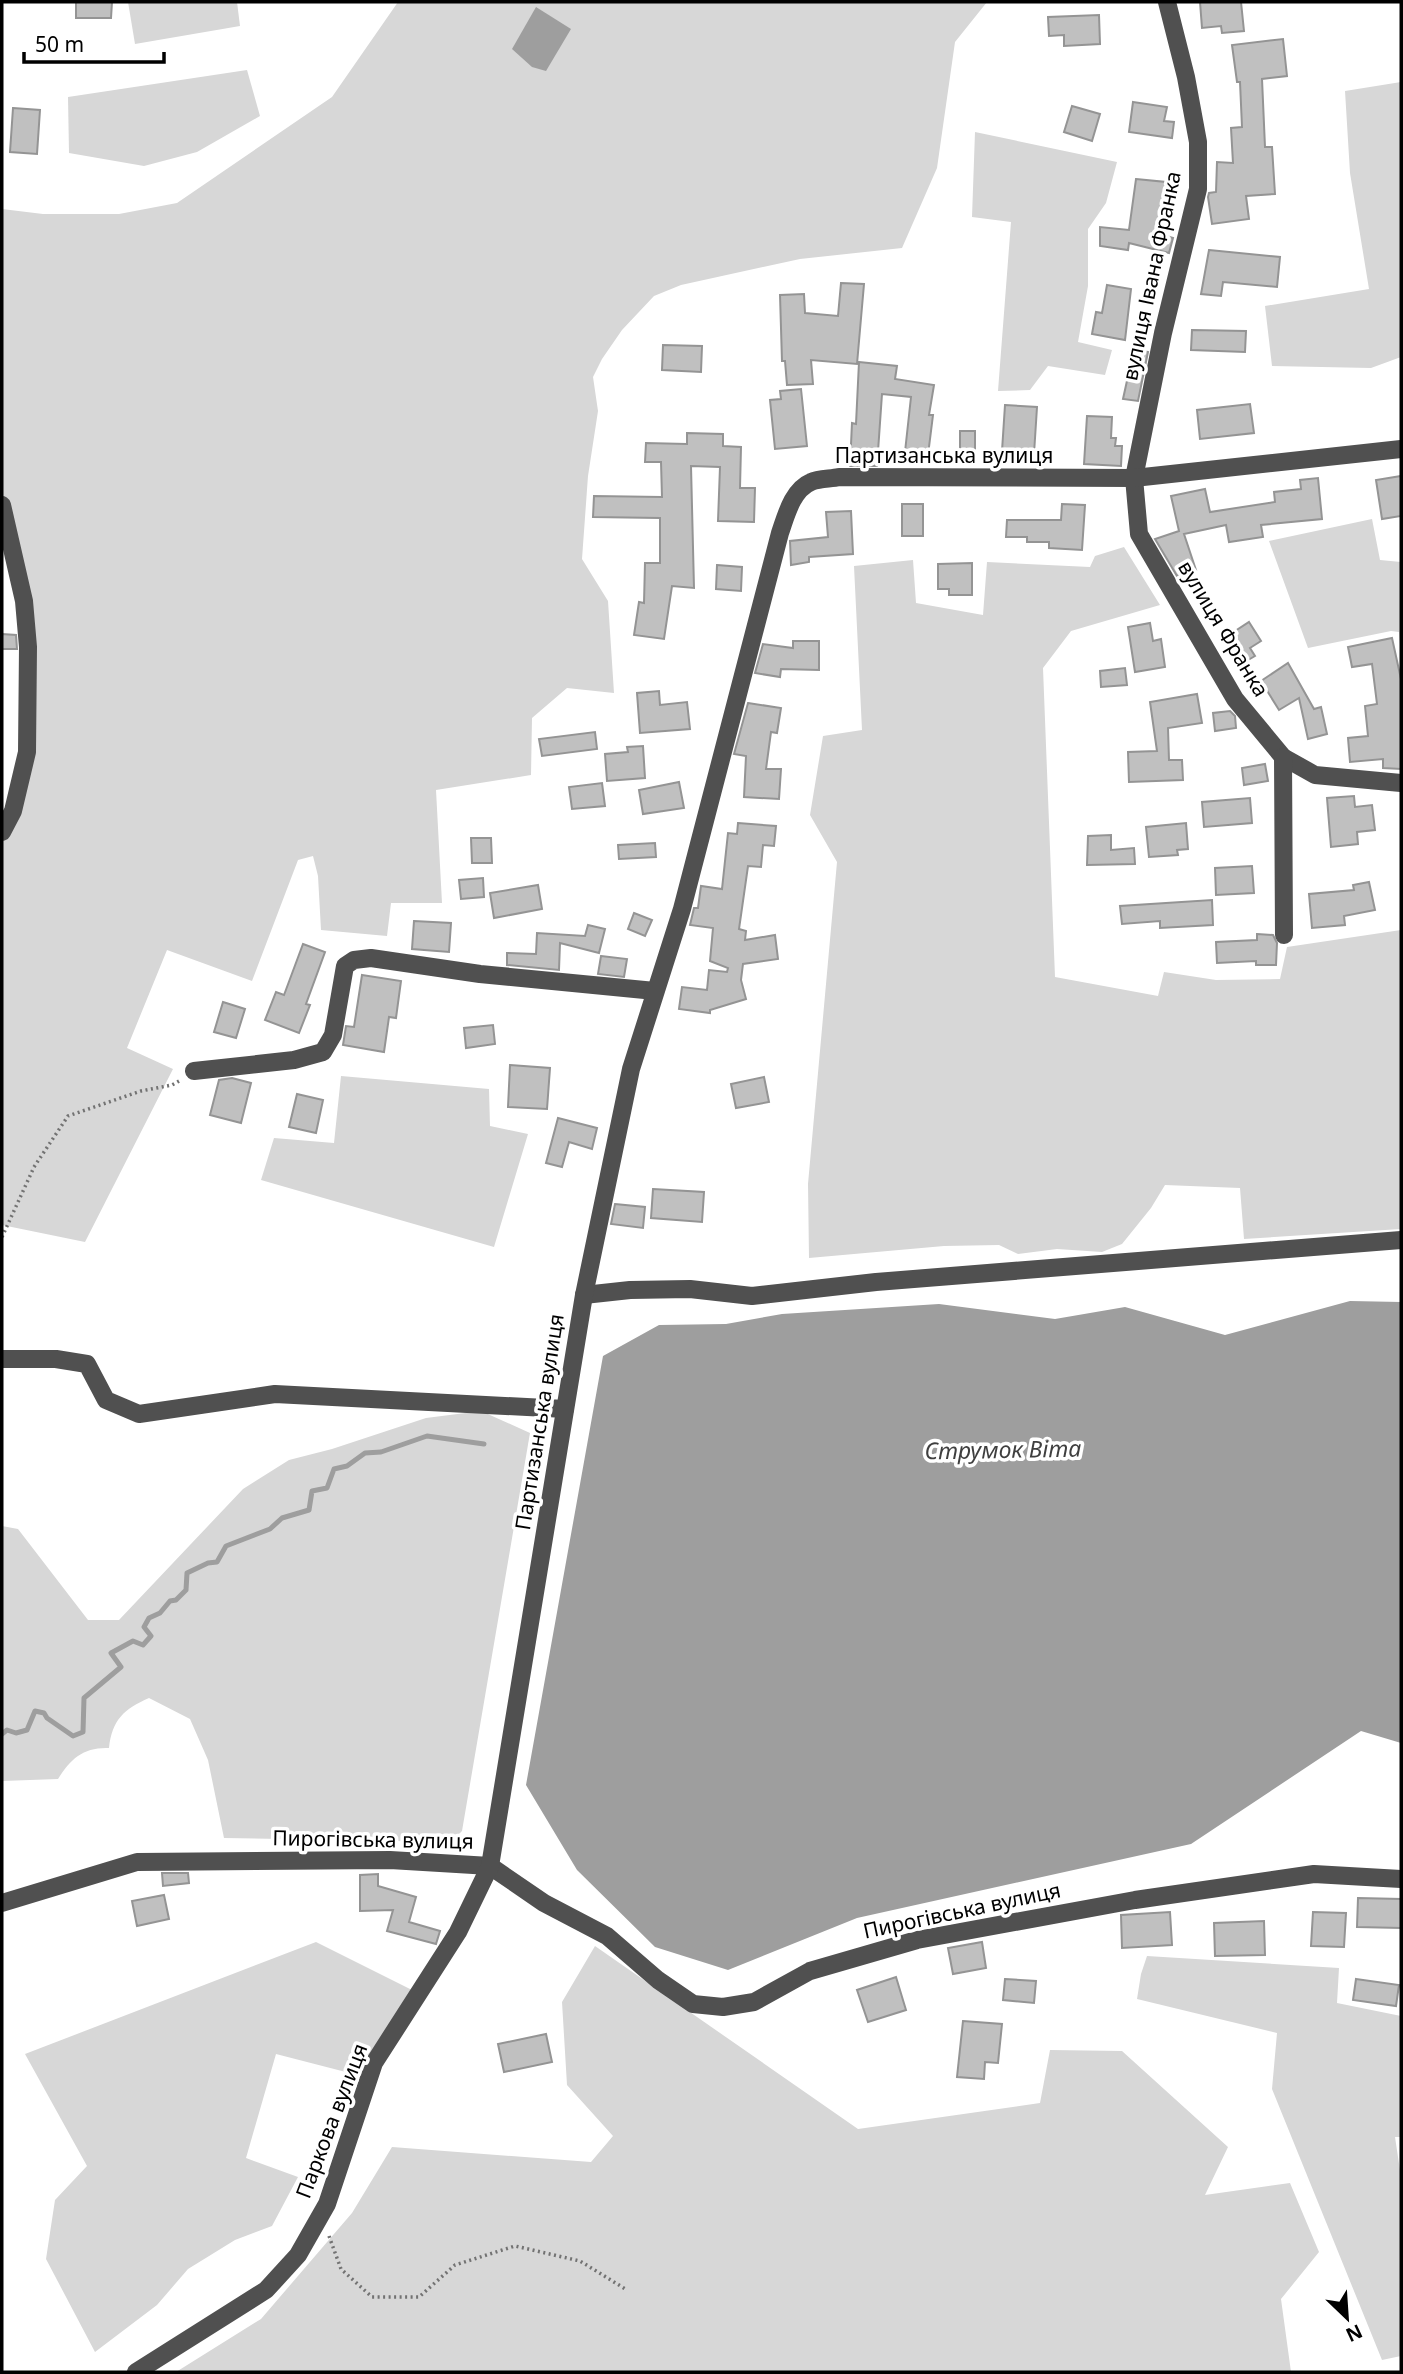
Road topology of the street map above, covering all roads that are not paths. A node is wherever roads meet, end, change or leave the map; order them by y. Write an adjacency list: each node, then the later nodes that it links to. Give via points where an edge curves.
1 (1167, 2): 3 (street, вулиця Івана Франка, via 1198,142 1198,189)
2 (1401, 449): 3 (street, Партизанська вулиця)
3 (1134, 478): 5 (street, вулиця Франка, via 1139,534 1235,699); 9 (street, Партизанська вулиця, via 839,477 810,482 797,492 780,533 682,909)
4 (2, 505): 7 (street, via 24,601 28,648 27,752 13,811)
5 (1283, 757): 6 (street, вулиця Франка, via 1315,775); 8 (street)
6 (1401, 783)
7 (2, 832)
8 (1284, 935)
9 (655, 990): 10 (street, via 480,974 371,958 354,960 345,967 333,1035 323,1052 294,1060); 12 (street, Партизанська вулиця, via 631,1069)
10 (194, 1071)
11 (1401, 1240): 12 (street, via 763,1295 690,1289)
12 (584, 1295): 14 (street, Партизанська вулиця)
13 (2, 1360): 14 (street, via 56,1359 87,1364 106,1400 139,1414 275,1394)
14 (565, 1409): 15 (street, Партизанська вулиця)
15 (490, 1866): 16 (street, Пирогівська вулиця, via 544,1903 607,1936 693,2004 723,2007 754,2002 810,1971 917,1940 1135,1900 1314,1874); 17 (street, Пирогівська вулиця, via 390,1860 137,1862); 18 (street, Паркова вулиця, via 458,1932 374,2063 332,2189 298,2255 266,2290)
16 (1401, 1879)
17 (2, 1903)
18 (136, 2372)

